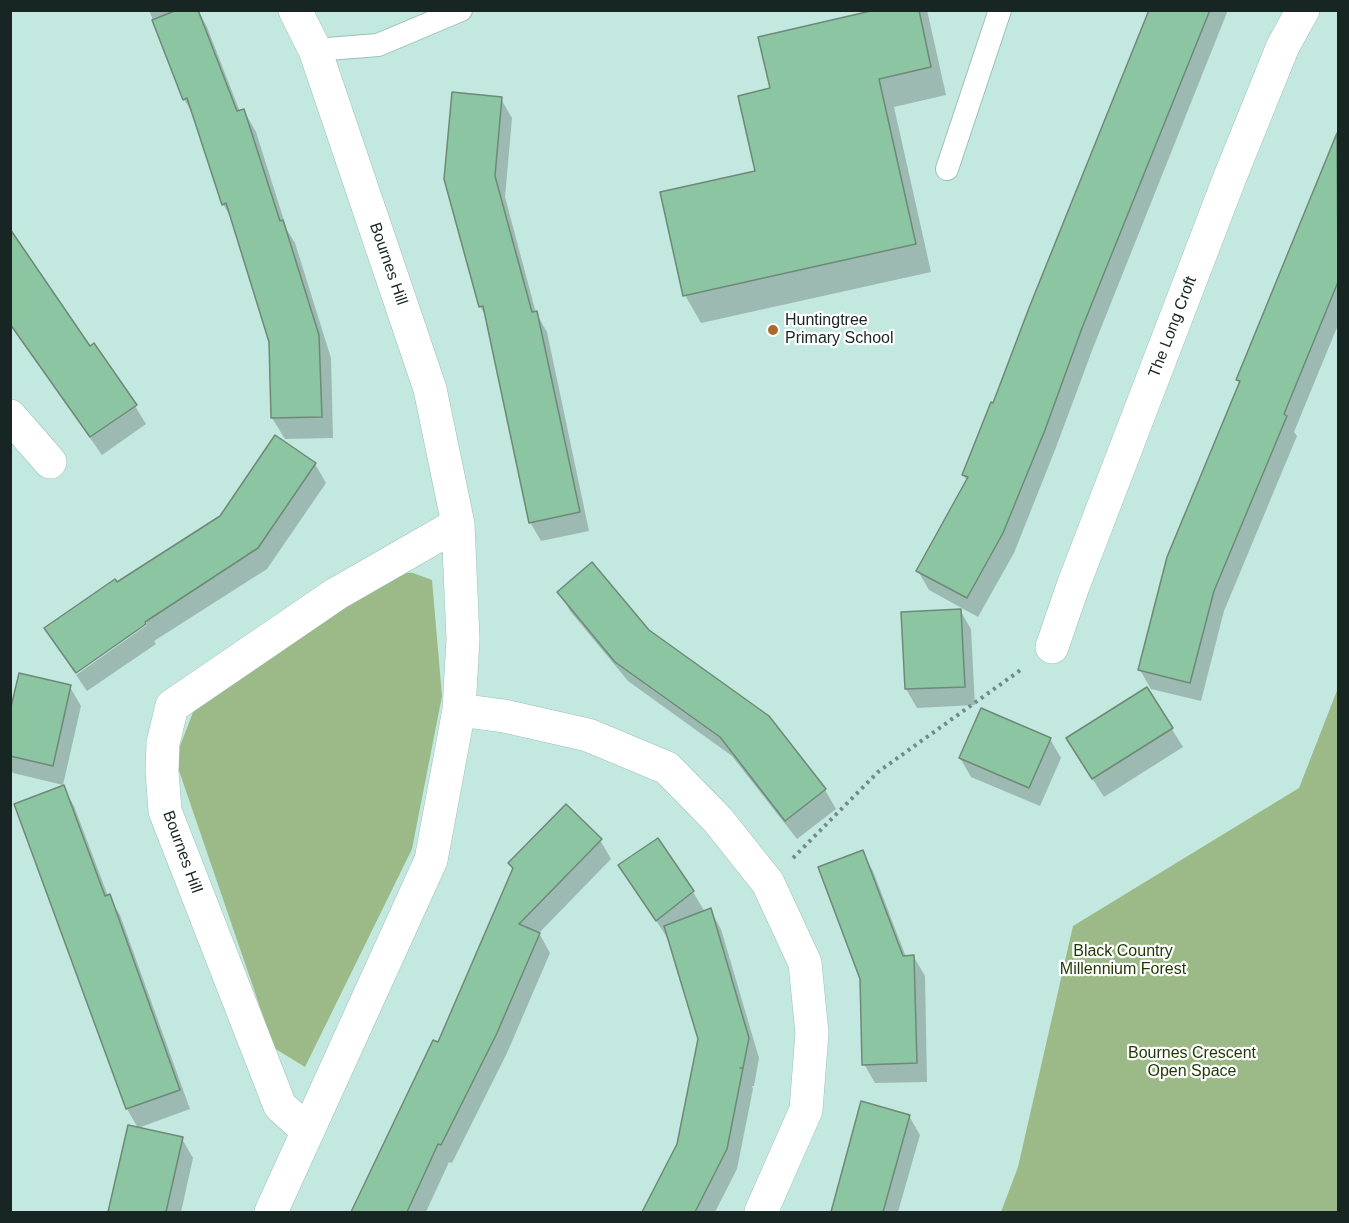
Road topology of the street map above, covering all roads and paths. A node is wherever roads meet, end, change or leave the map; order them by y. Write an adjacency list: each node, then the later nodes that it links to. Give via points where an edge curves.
1 (295, 10): 5 (street, Bournes Hill)
2 (461, 10): 5 (lane, via 378,45)
3 (1000, 10): 6 (lane)
4 (1303, 10): 10 (street, The Long Croft, via 1283,46 1230,177)
5 (315, 50): 9 (street, Bournes Hill, via 430,389)
6 (947, 169)
7 (10, 416): 8 (street)
8 (50, 462)
9 (458, 524): 11 (street, Bournes Hill, via 464,639); 13 (street, Bournes Hill, via 336,594 172,706 163,743 165,811 280,1106)
10 (1052, 647): 12 (path, via 878,772)
11 (459, 710): 12 (street, via 588,735 667,768 718,820); 13 (street, Bournes Hill, via 431,860)
12 (768, 883): 15 (street, via 805,963 812,1033 806,1110)
13 (308, 1131): 14 (street, Bournes Hill)
14 (271, 1212)
15 (761, 1212)

